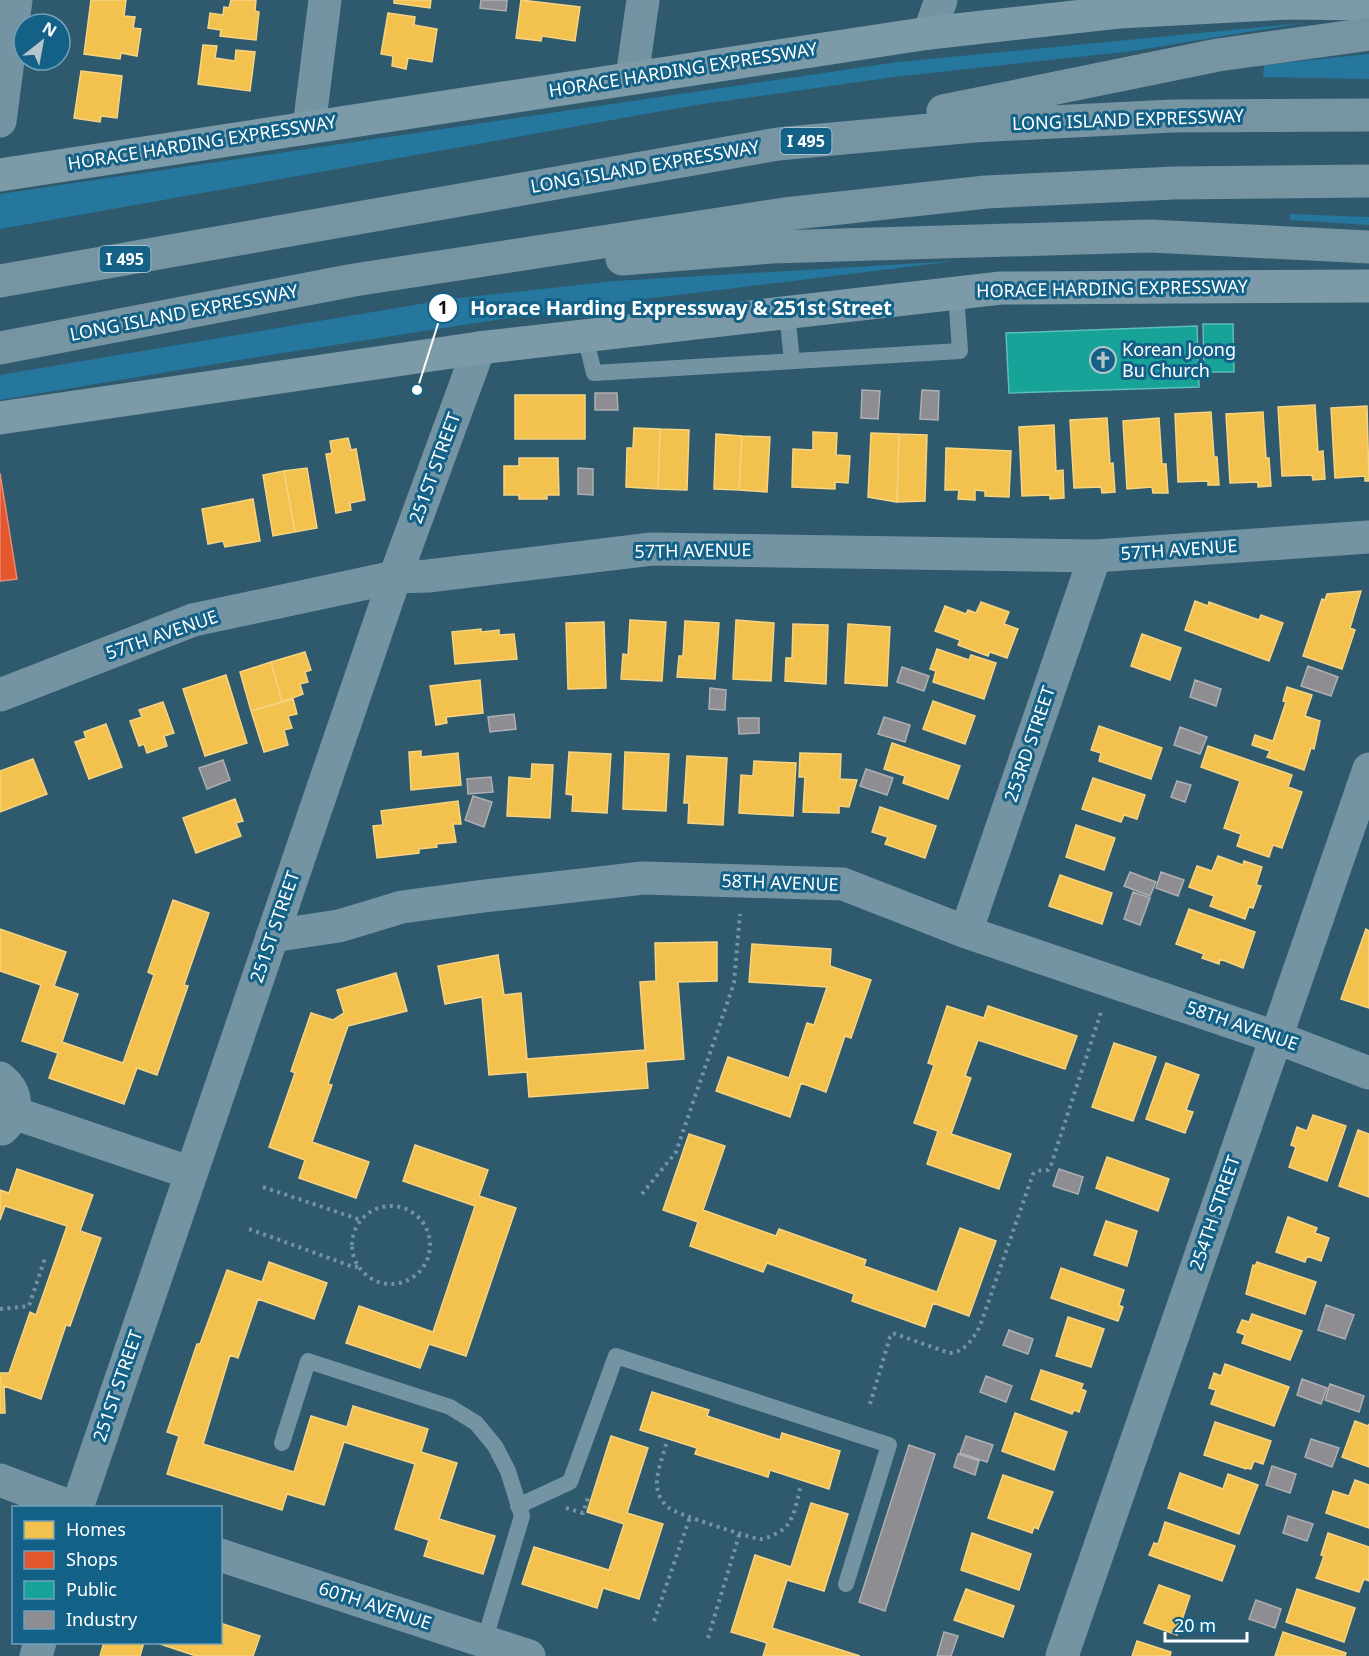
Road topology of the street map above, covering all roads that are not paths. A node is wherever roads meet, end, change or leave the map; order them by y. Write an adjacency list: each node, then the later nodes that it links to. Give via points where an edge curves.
1 (16, 0): 11 (street)
2 (326, 0): 12 (street)
3 (644, 0): 9 (street)
4 (941, 0): 7 (street)
5 (1288, 2): 6 (main road, HORACE HARDING EXPRESSWAY); 7 (main road, HORACE HARDING EXPRESSWAY, via 1119,12)
6 (1369, 4)
7 (929, 33): 9 (main road, HORACE HARDING EXPRESSWAY)
8 (1369, 34): 13 (highway, via 1218,55)
9 (632, 77): 12 (main road, HORACE HARDING EXPRESSWAY)
10 (1369, 115): 13 (highway, LONG ISLAND EXPRESSWAY / I 495, via 1172,116 1009,124)
11 (0, 121)
12 (309, 127): 14 (main road, HORACE HARDING EXPRESSWAY)
13 (778, 144): 18 (highway, LONG ISLAND EXPRESSWAY / I 495)
14 (0, 175)
15 (1369, 181): 17 (highway, LONG ISLAND EXPRESSWAY, via 1174,183 986,192 785,214)
16 (1369, 247): 17 (highway, via 1150,236 772,247)
17 (354, 280): 23 (highway, LONG ISLAND EXPRESSWAY)
18 (0, 281)
19 (1369, 286): 20 (main road, HORACE HARDING EXPRESSWAY, via 1001,288)
20 (956, 293): 21 (main road, HORACE HARDING EXPRESSWAY); 25 (lane, via 960,351)
21 (787, 313): 22 (main road, HORACE HARDING EXPRESSWAY); 25 (lane)
22 (585, 336): 24 (main road, HORACE HARDING EXPRESSWAY); 25 (lane, via 594,373)
23 (0, 348)
24 (479, 348): 26 (main road, HORACE HARDING EXPRESSWAY); 29 (street, 251ST STREET)
25 (792, 361)
26 (0, 418)
27 (1369, 537): 28 (street, 57TH AVENUE)
28 (1095, 556): 29 (street, 57TH AVENUE, via 652,549); 32 (street, 253RD STREET)
29 (395, 577): 30 (street, 57TH AVENUE, via 193,621); 33 (street, 251ST STREET)
30 (0, 695)
31 (1369, 769): 34 (street, 254TH STREET)
32 (966, 932): 33 (street, 58TH AVENUE, via 843,884 643,878 402,907 339,926); 34 (street, 58TH AVENUE)
33 (272, 936): 38 (street, 251ST STREET)
34 (1275, 1037): 35 (street, 58TH AVENUE); 48 (street, 254TH STREET)
35 (1369, 1073)
36 (0, 1078): 37 (street, via 13,1094)
37 (7, 1122): 38 (street)
38 (191, 1173): 42 (street, 251ST STREET)
39 (282, 1443): 43 (lane, via 308,1361 450,1407 476,1423 495,1446 508,1471)
40 (0, 1480): 41 (street)
41 (70, 1506)
42 (76, 1506)
43 (518, 1506): 45 (lane, via 570,1482 615,1356 889,1445); 46 (lane, via 522,1516)
44 (222, 1557): 46 (street, 60TH AVENUE)
45 (846, 1584)
46 (484, 1642): 47 (street, 60TH AVENUE)
47 (529, 1656)
48 (1062, 1656)

